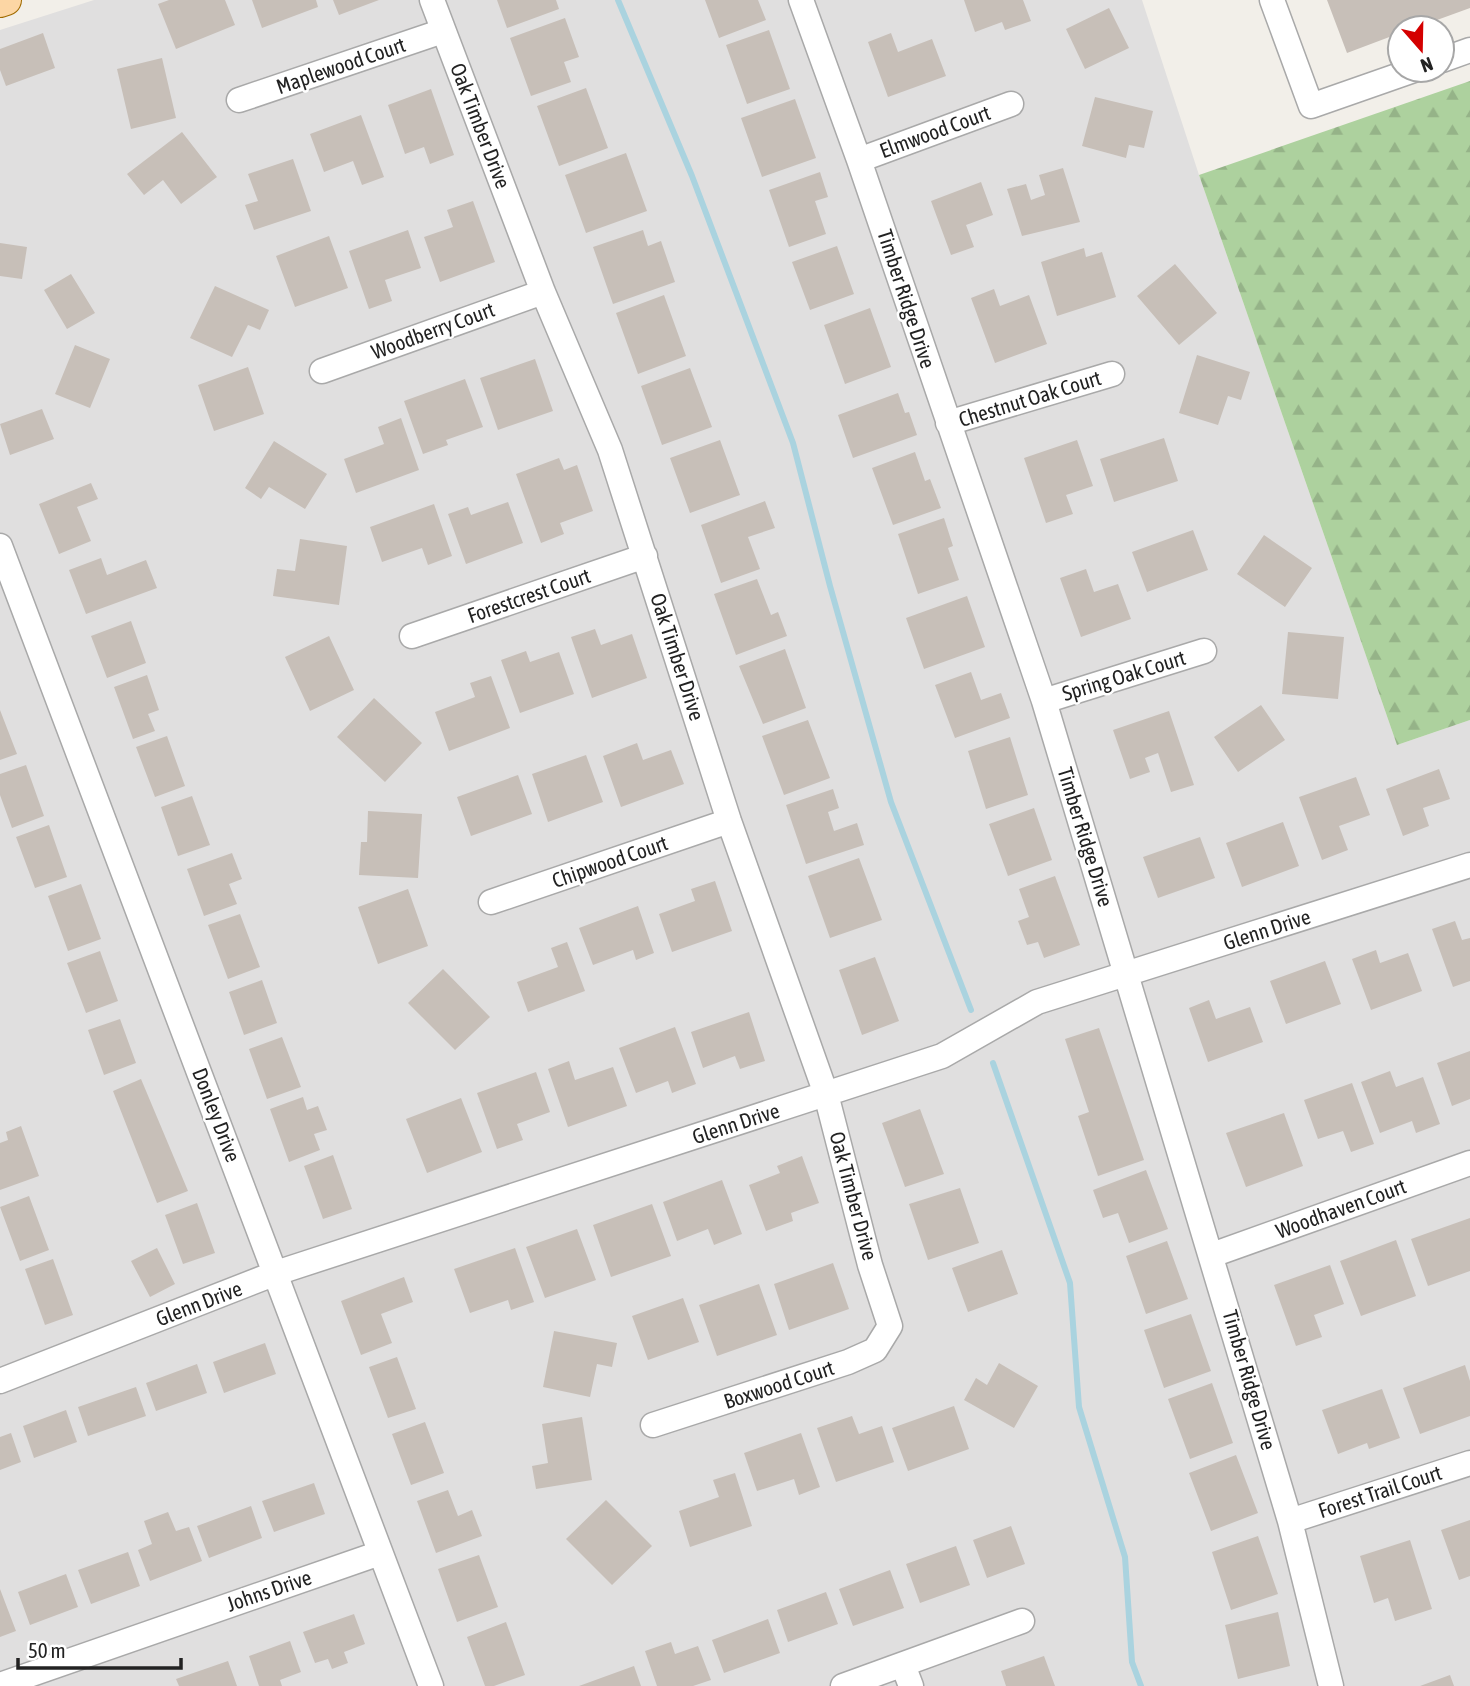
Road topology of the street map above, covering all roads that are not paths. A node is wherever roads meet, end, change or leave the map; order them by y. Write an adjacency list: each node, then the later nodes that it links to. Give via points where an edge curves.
1 (6, 0): 5 (main road)
2 (432, 0): 6 (street, Oak Timber Drive)
3 (801, 0): 10 (street, Timber Ridge Drive)
4 (1272, 0): 7 (street, via 1311,106)
5 (0, 2)
6 (443, 31): 8 (street, Maplewood Court); 11 (street, Oak Timber Drive)
7 (1386, 80)
8 (239, 100)
9 (1011, 104): 10 (street, Elmwood Court)
10 (859, 160): 14 (street, Timber Ridge Drive)
11 (543, 292): 12 (street, Woodberry Court); 16 (street, Oak Timber Drive, via 610,450)
12 (322, 370)
13 (1112, 374): 14 (street, Chestnut Oak Court)
14 (948, 423): 19 (street, Timber Ridge Drive)
15 (0, 545): 27 (street, Donley Drive)
16 (645, 556): 17 (street, Forestcrest Court); 20 (street, Oak Timber Drive)
17 (412, 636)
18 (1204, 650): 19 (street, Spring Oak Court)
19 (1044, 701): 23 (street, Timber Ridge Drive)
20 (729, 821): 22 (street, Chipwood Court); 24 (street, Oak Timber Drive)
21 (1470, 865): 23 (street, Glenn Drive)
22 (491, 902)
23 (1126, 976): 24 (street, Glenn Drive, via 1037,1002 942,1056); 26 (street, Timber Ridge Drive)
24 (826, 1094): 27 (street, Glenn Drive); 28 (street, Oak Timber Drive)
25 (1470, 1163): 26 (street, Woodhaven Court)
26 (1212, 1255): 32 (street, Timber Ridge Drive)
27 (276, 1273): 29 (street, Glenn Drive); 33 (street, Donley Drive)
28 (890, 1326): 30 (street, Boxwood Court, via 876,1350 848,1362)
29 (2, 1372)
30 (653, 1425)
31 (1470, 1463): 32 (street, Forest Trail Court)
32 (1290, 1521): 39 (street, Timber Ridge Drive)
33 (380, 1553): 36 (street, Johns Drive); 37 (street, Donley Drive)
34 (1022, 1621): 35 (street)
35 (907, 1675): 38 (street)
36 (0, 1685)
37 (431, 1686)
38 (843, 1686)
39 (1331, 1686)

